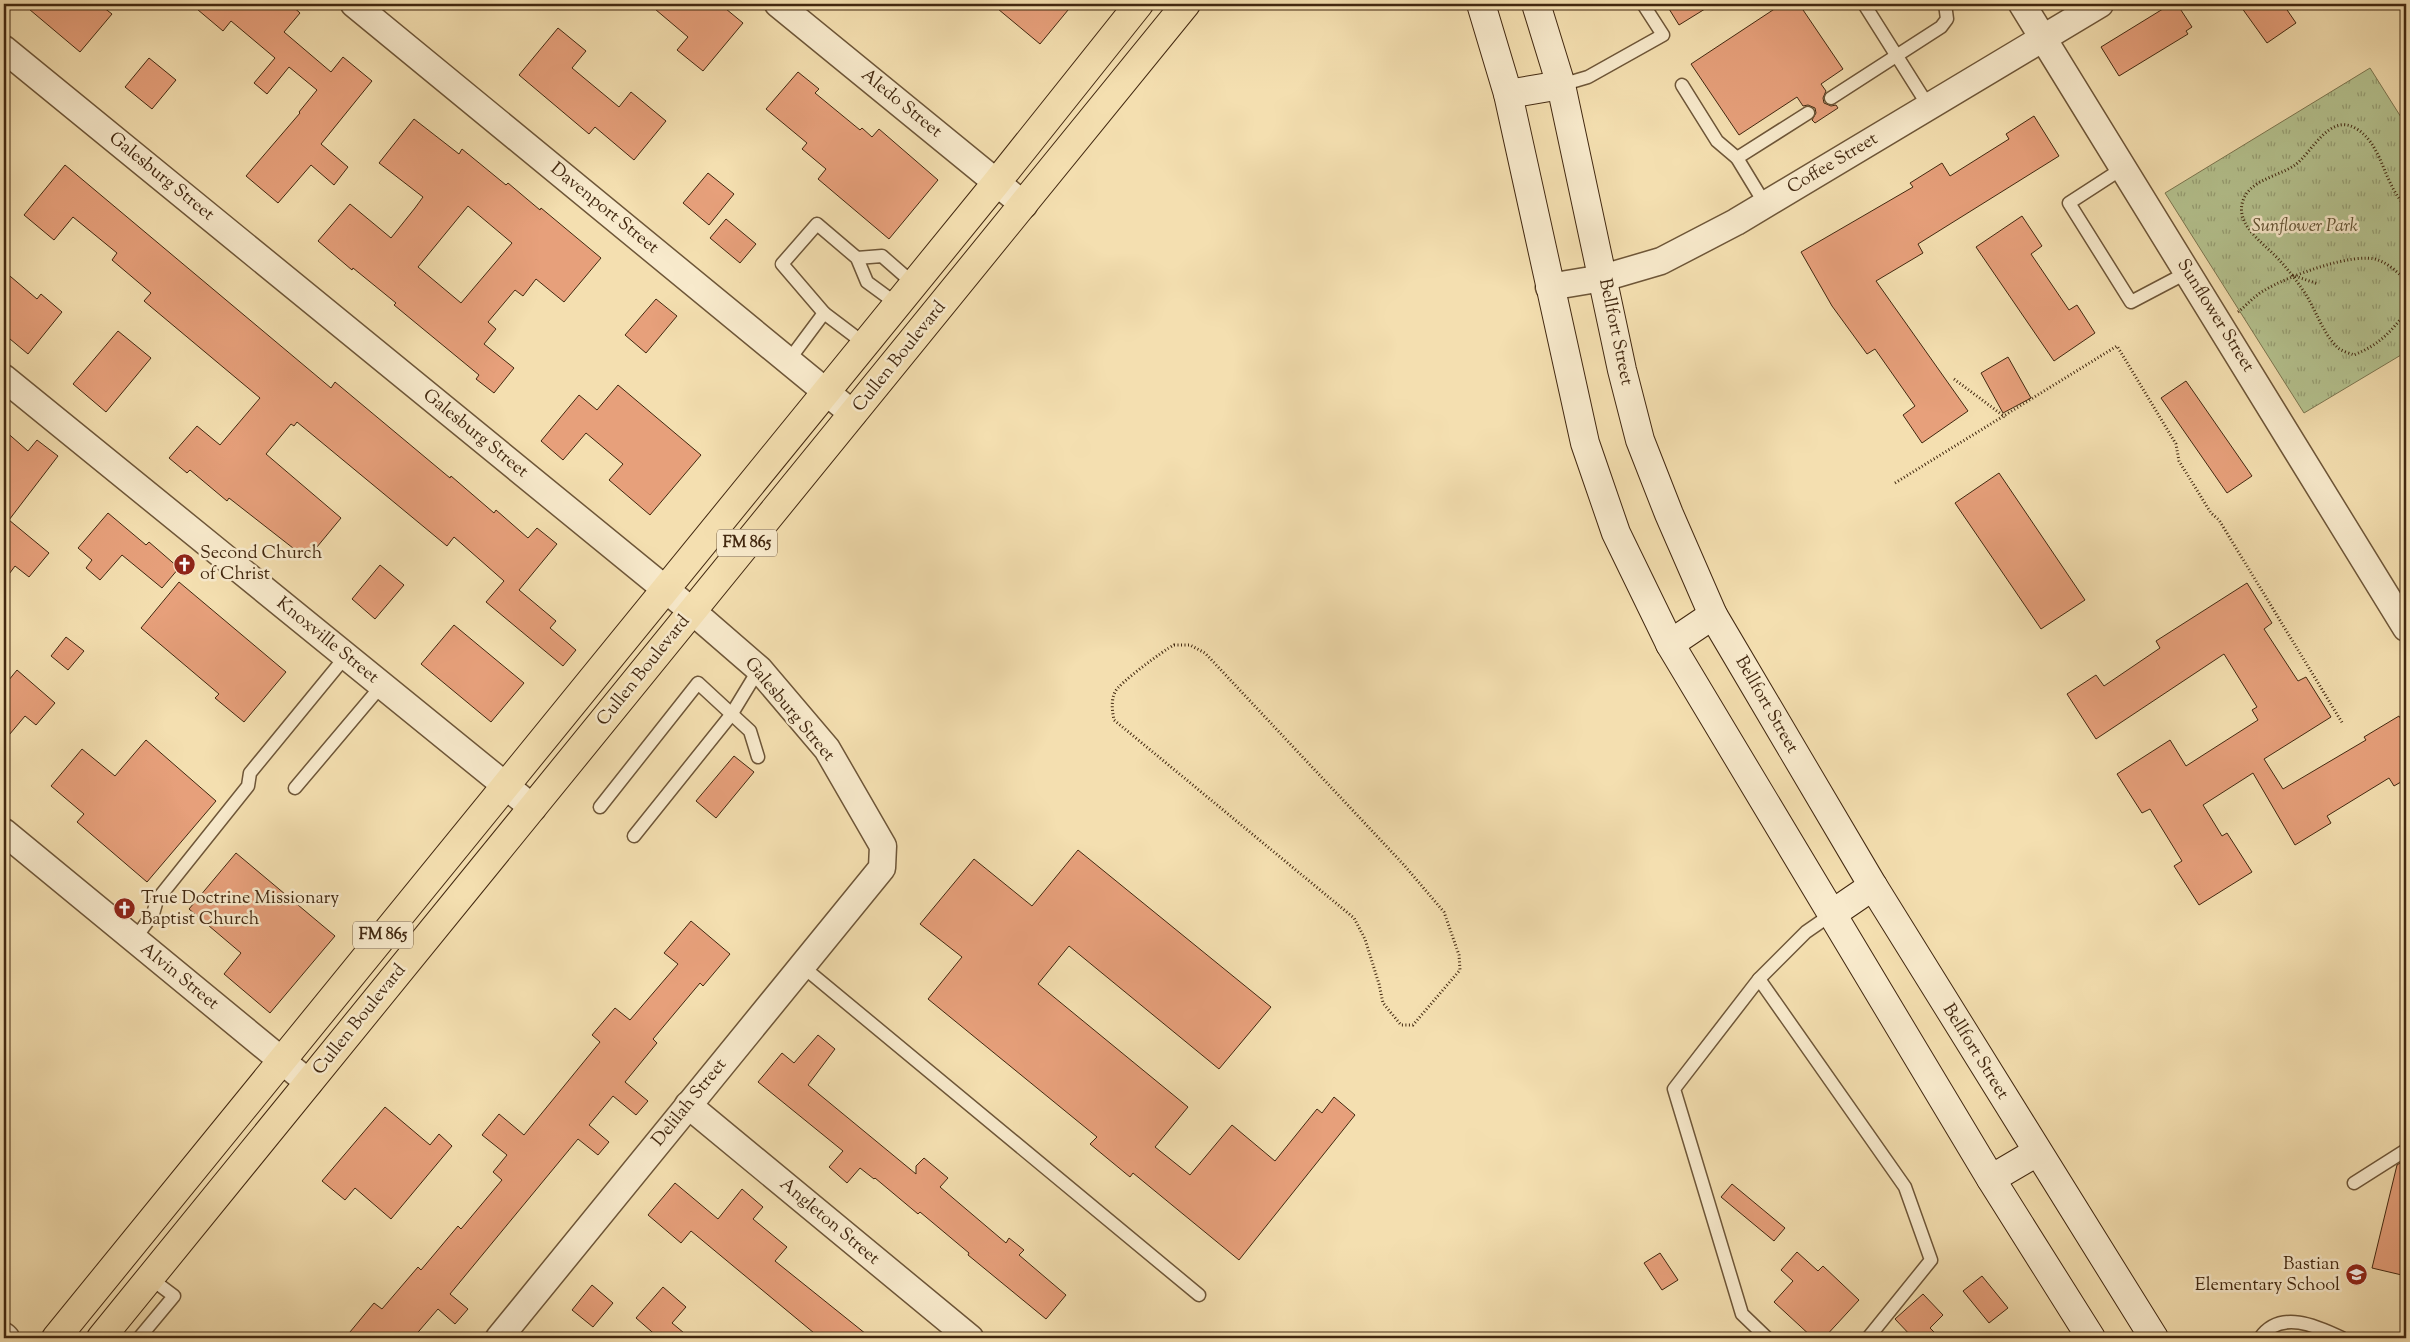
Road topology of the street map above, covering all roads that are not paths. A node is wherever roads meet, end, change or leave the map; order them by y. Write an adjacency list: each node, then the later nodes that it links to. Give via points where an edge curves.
1 (354, 4): 33 (street, Davenport Street)
2 (778, 4): 23 (street, Aledo Street)
3 (1139, 4): 23 (main road, Cullen Boulevard / FM 865)
4 (1186, 4): 25 (main road, Cullen Boulevard / FM 865)
5 (1481, 4): 17 (main road)
6 (1536, 4): 15 (main road, Bellfort Street)
7 (1643, 4): 15 (lane, via 1663,35 1588,77)
8 (1864, 4): 14 (lane)
9 (1944, 4): 14 (lane, via 1947,19 1941,27)
10 (2022, 4): 12 (street, Sunflower Street)
11 (2100, 4): 12 (street, Coffee Street)
12 (2044, 39): 19 (street, Coffee Street); 22 (street, Sunflower Street)
13 (4, 49): 37 (street, Galesburg Street)
14 (1896, 54): 18 (lane); 19 (lane)
15 (1561, 85): 17 (main road); 28 (main road, Bellfort Street)
16 (1682, 85): 21 (lane, via 1717,142)
17 (1508, 94): 29 (main road)
18 (1831, 98)
19 (1929, 107): 24 (street, Coffee Street)
20 (1808, 114): 21 (lane)
21 (1737, 158): 24 (lane)
22 (2124, 168): 27 (street, Sunflower Street); 27 (lane, via 2069,202 2131,302)
23 (997, 182): 25 (street, Aledo Street); 30 (main road, Cullen Boulevard / FM 865)
24 (1765, 204): 28 (street, Coffee Street, via 1661,261)
25 (1024, 205): 36 (main road, Cullen Boulevard / FM 865)
26 (858, 258): 30 (lane, via 866,282); 30 (lane, via 882,256); 31 (lane, via 817,224 782,264)
27 (2188, 272): 40 (street, Sunflower Street)
28 (1603, 278): 29 (street, Coffee Street); 39 (main road, Bellfort Street, via 1640,440)
29 (1549, 287): 41 (main road, via 1585,443 1616,533)
30 (906, 294): 32 (main road, Cullen Boulevard / FM 865)
31 (824, 313): 32 (lane); 33 (lane)
32 (865, 344): 35 (main road, Cullen Boulevard / FM 865)
33 (789, 360): 35 (street, Davenport Street)
34 (4, 378): 42 (street, Knoxville Street)
35 (826, 391): 36 (street, Davenport Street); 37 (main road, Cullen Boulevard / FM 865)
36 (853, 414): 38 (main road, Cullen Boulevard / FM 865)
37 (665, 589): 38 (street, Galesburg Street); 47 (main road, Cullen Boulevard / FM 865)
38 (692, 611): 43 (street, Galesburg Street); 49 (main road, Cullen Boulevard / FM 865)
39 (1713, 614): 41 (main road); 54 (main road, Bellfort Street)
40 (2406, 628)
41 (1670, 644): 55 (main road)
42 (346, 656): 44 (street, Knoxville Street); 56 (lane, via 250,773 248,786 157,900 153,914)
43 (759, 669): 45 (lane); 53 (street, Galesburg Street, via 827,750 883,846)
44 (382, 686): 47 (street, Knoxville Street); 48 (lane)
45 (731, 715): 46 (lane, via 750,731); 50 (lane, via 698,683); 52 (lane)
46 (758, 757)
47 (505, 785): 49 (street, Knoxville Street); 59 (main road, Cullen Boulevard / FM 865)
48 (295, 788)
49 (533, 808): 60 (main road, Cullen Boulevard / FM 865)
50 (600, 808)
51 (4, 832): 56 (street, Alvin Street)
52 (634, 836)
53 (882, 868): 57 (street, Delilah Street)
54 (1873, 886): 55 (main road); 63 (main road, Bellfort Street)
55 (1832, 914): 58 (lane, via 1806,932); 64 (main road)
56 (134, 940): 59 (street, Alvin Street)
57 (802, 966): 61 (street, Delilah Street); 67 (lane)
58 (1759, 979): 74 (lane, via 1674,1089 1742,1314); 75 (lane, via 1905,1187 1931,1260)
59 (281, 1060): 60 (street, Alvin Street); 71 (main road, Cullen Boulevard / FM 865)
60 (309, 1083): 66 (main road, Cullen Boulevard / FM 865)
61 (688, 1105): 70 (street, Delilah Street); 73 (street, Angleton Street)
62 (2406, 1150): 65 (lane)
63 (2037, 1152): 64 (main road); 77 (main road, Bellfort Street)
64 (1991, 1179): 76 (main road)
65 (2354, 1183)
66 (150, 1278): 69 (main road, Cullen Boulevard / FM 865); 72 (lane, via 174,1296)
67 (1199, 1296)
68 (2334, 1336): 78 (lane, via 2306,1323 2291,1321 2274,1325)
69 (107, 1337)
70 (502, 1337)
71 (56, 1338)
72 (139, 1338)
73 (970, 1338)
74 (1767, 1338)
75 (1868, 1338)
76 (2090, 1338)
77 (2154, 1338)
78 (2260, 1338)

